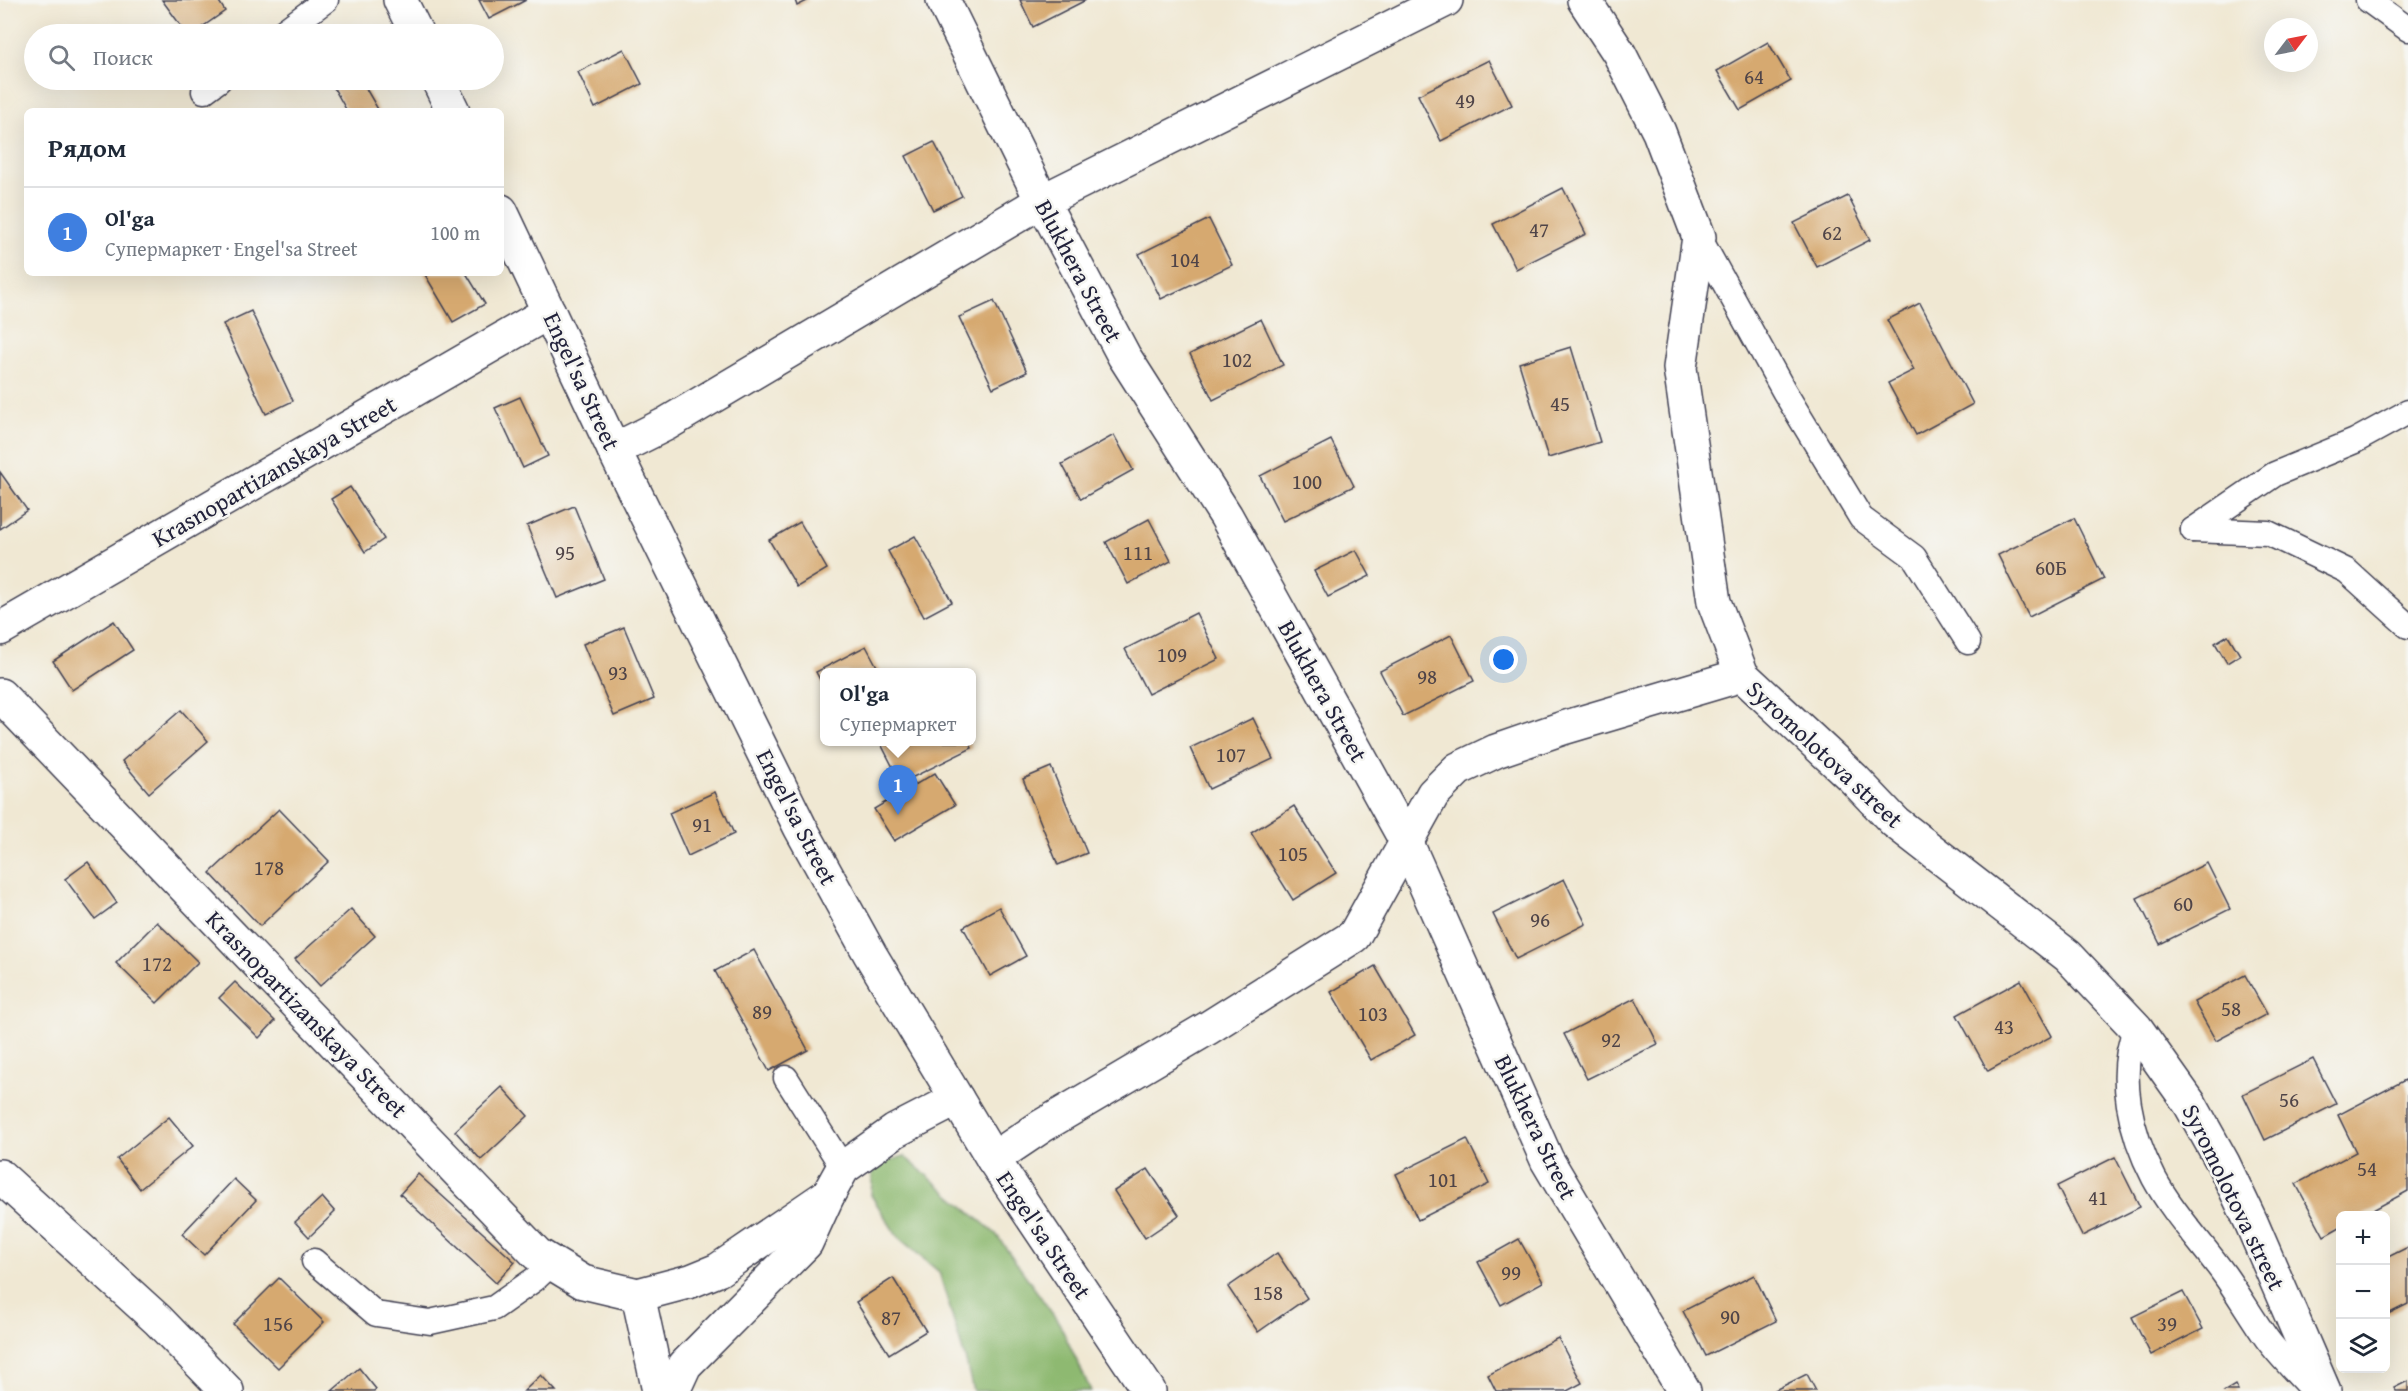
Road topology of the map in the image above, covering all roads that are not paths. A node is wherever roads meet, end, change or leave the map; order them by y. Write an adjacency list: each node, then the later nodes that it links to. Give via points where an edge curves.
1 (326, 0): 7 (lane)
2 (400, 0): 8 (street)
3 (943, 0): 12 (street, Blukhera Street)
4 (1446, 0): 12 (street)
5 (1584, 0): 14 (street, Syromolotova street, via 1619,53 1659,132)
6 (2368, 0): 9 (lane)
7 (294, 24)
8 (412, 24)
9 (2408, 29)
10 (443, 90): 11 (street)
11 (452, 108)
12 (1042, 201): 17 (street, via 666,424); 23 (street, Blukhera Street, via 1124,356 1226,516)
13 (504, 218): 15 (street, Engel'sa Street)
14 (1699, 237): 20 (lane, via 1784,391 1861,518 1914,557); 21 (street, Syromolotova street, via 1680,368 1714,602)
15 (549, 312): 17 (street, Engel'sa Street); 19 (street, Krasnopartizanskaya Street)
16 (2408, 412): 18 (lane, via 2355,441 2275,474 2193,530 2268,533 2347,571)
17 (614, 450): 26 (street, Engel'sa Street, via 800,827)
18 (2408, 626)
19 (0, 630)
20 (1968, 642)
21 (1742, 675): 23 (street, via 1563,728 1458,769 1433,794); 24 (street, Syromolotova street, via 1895,822 2068,956)
22 (0, 695): 31 (street, Krasnopartizanskaya Street, via 537,1254)
23 (1406, 841): 27 (street, via 1354,936); 37 (street, Blukhera Street, via 1547,1160)
24 (2136, 1028): 38 (lane, via 2126,1060 2127,1088 2131,1116 2154,1178 2268,1341); 39 (street, Syromolotova street, via 2190,1104 2223,1163)
25 (786, 1078): 29 (lane)
26 (957, 1099): 27 (street, Engel'sa Street); 29 (street, Krasnopartizanskaya Street, via 895,1131)
27 (993, 1159): 36 (street, Engel'sa Street)
28 (0, 1176): 33 (street, via 158,1320)
29 (835, 1181): 32 (street, Krasnopartizanskaya Street, via 718,1270); 35 (street, Krasnopartizanskaya Street, via 806,1243 685,1365)
30 (314, 1261): 31 (lane, via 376,1314 430,1322 494,1308)
31 (552, 1263): 32 (street, Krasnopartizanskaya Street, via 583,1282)
32 (638, 1295): 34 (street)
33 (227, 1391)
34 (659, 1391)
35 (673, 1391)
36 (1149, 1391)
37 (1684, 1391)
38 (2313, 1391)
39 (2324, 1391)

